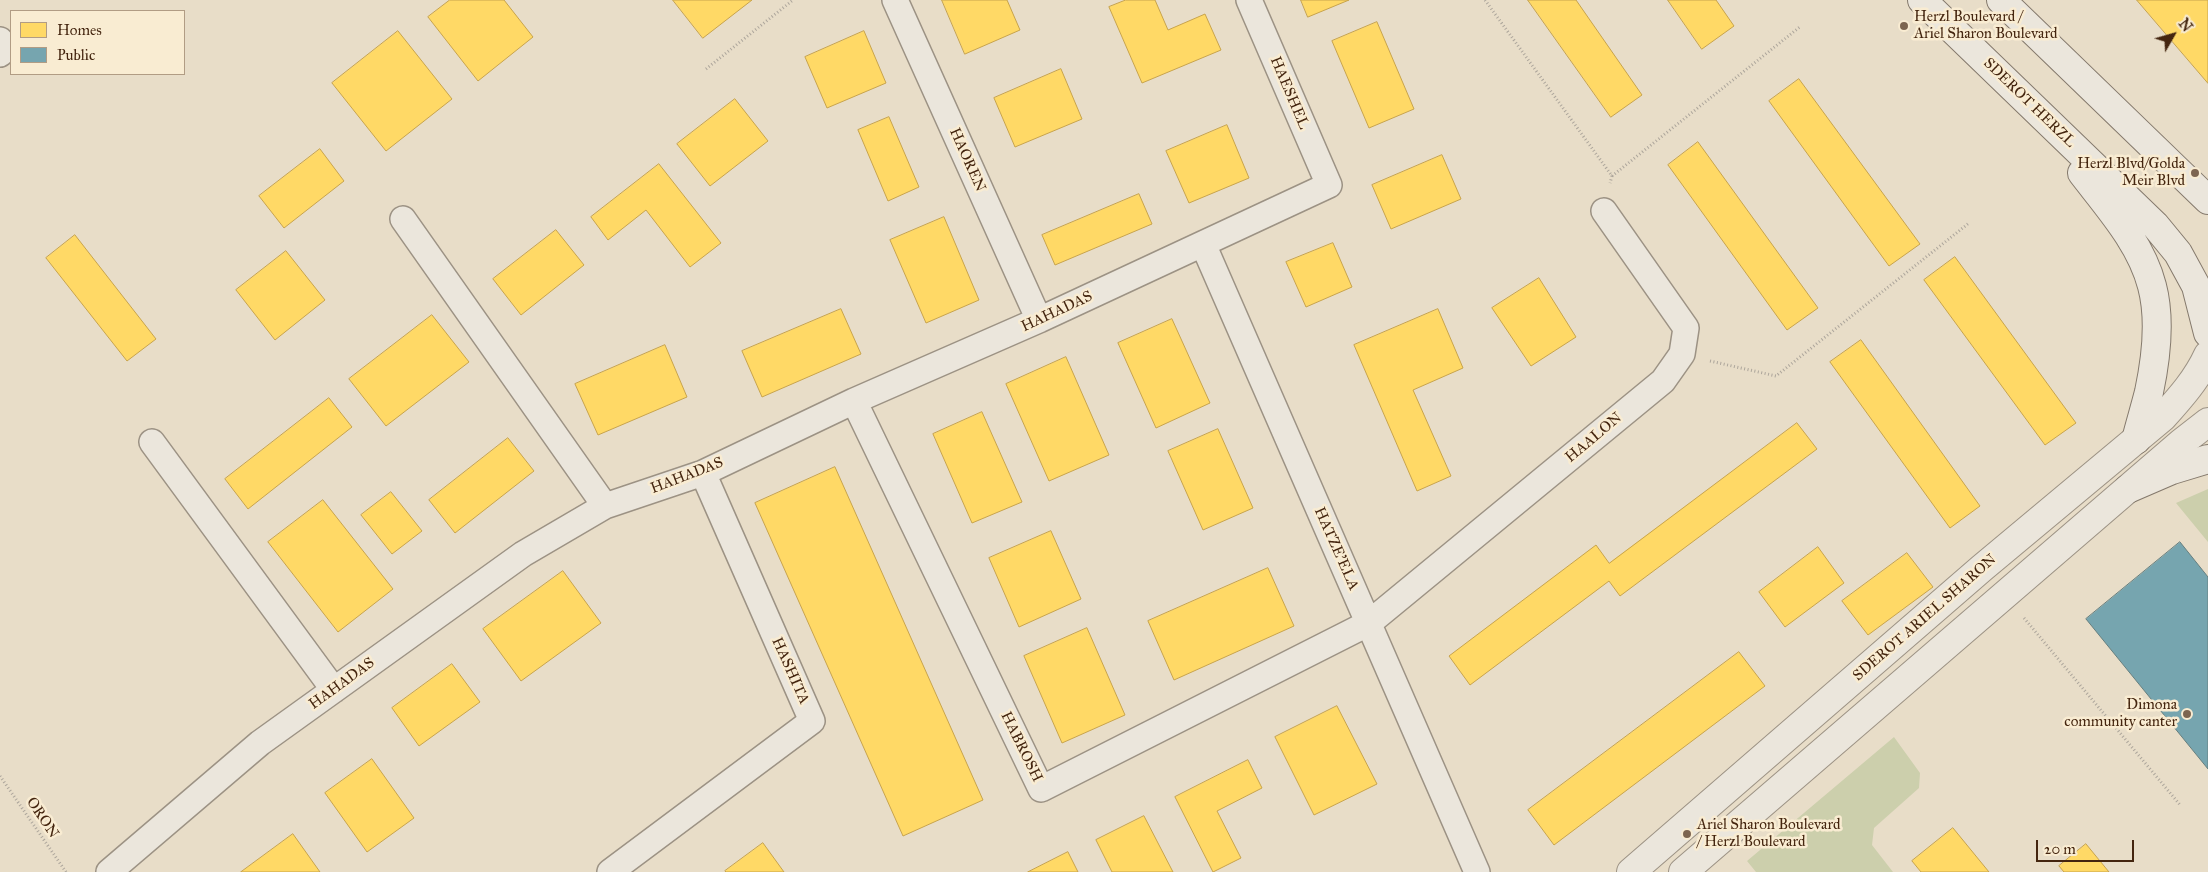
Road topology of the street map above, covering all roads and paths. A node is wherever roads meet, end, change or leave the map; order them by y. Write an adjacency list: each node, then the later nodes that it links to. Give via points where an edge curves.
1 (793, 0): 8 (path)
2 (895, 0): 17 (street, HAOREN)
3 (1249, 0): 11 (street, HAESHEL)
4 (1485, 0): 10 (path)
5 (1922, 0): 9 (street, SDEROT HERZL)
6 (2001, 0): 12 (street)
7 (1801, 26): 10 (path)
8 (706, 69)
9 (2021, 95): 18 (street, SDEROT HERZL, via 2155,225 2178,253 2196,286); 23 (street, via 2122,226 2152,286 2157,317 2156,345)
10 (1612, 176): 13 (path)
11 (1329, 185): 16 (street, HAHADAS)
12 (2208, 200)
13 (1604, 211): 19 (street, HAALON, via 1686,328)
14 (403, 219): 28 (street)
15 (1969, 223): 19 (path, via 1776,376)
16 (1202, 244): 17 (street, HAHADAS); 30 (street, HATZE'ELA)
17 (1039, 320): 21 (street, HAHADAS)
18 (2208, 333)
19 (1682, 354): 30 (street, HAALON, via 1663,380)
20 (2208, 355): 23 (street, SDEROT ARIEL SHARON, via 2182,397)
21 (854, 401): 26 (street, HAHADAS); 30 (street, HABROSH, via 1041,789)
22 (2208, 422): 27 (street)
23 (2136, 440): 38 (street, SDEROT ARIEL SHARON, via 1982,568)
24 (152, 442): 31 (street)
25 (2208, 459): 27 (street)
26 (703, 473): 28 (street, HAHADAS); 37 (street, HASHITA, via 812,721)
27 (2128, 489): 29 (street)
28 (605, 506): 31 (street, HAHADAS, via 523,554)
29 (2005, 595): 33 (path); 39 (street)
30 (1369, 623): 34 (street, HATZE'ELA)
31 (334, 690): 36 (street, HAHADAS, via 260,743)
32 (0, 776): 35 (path, ORON)
33 (2181, 806)
34 (1477, 866)
35 (66, 872)
36 (109, 872)
37 (610, 872)
38 (1631, 872)
39 (1683, 872)

